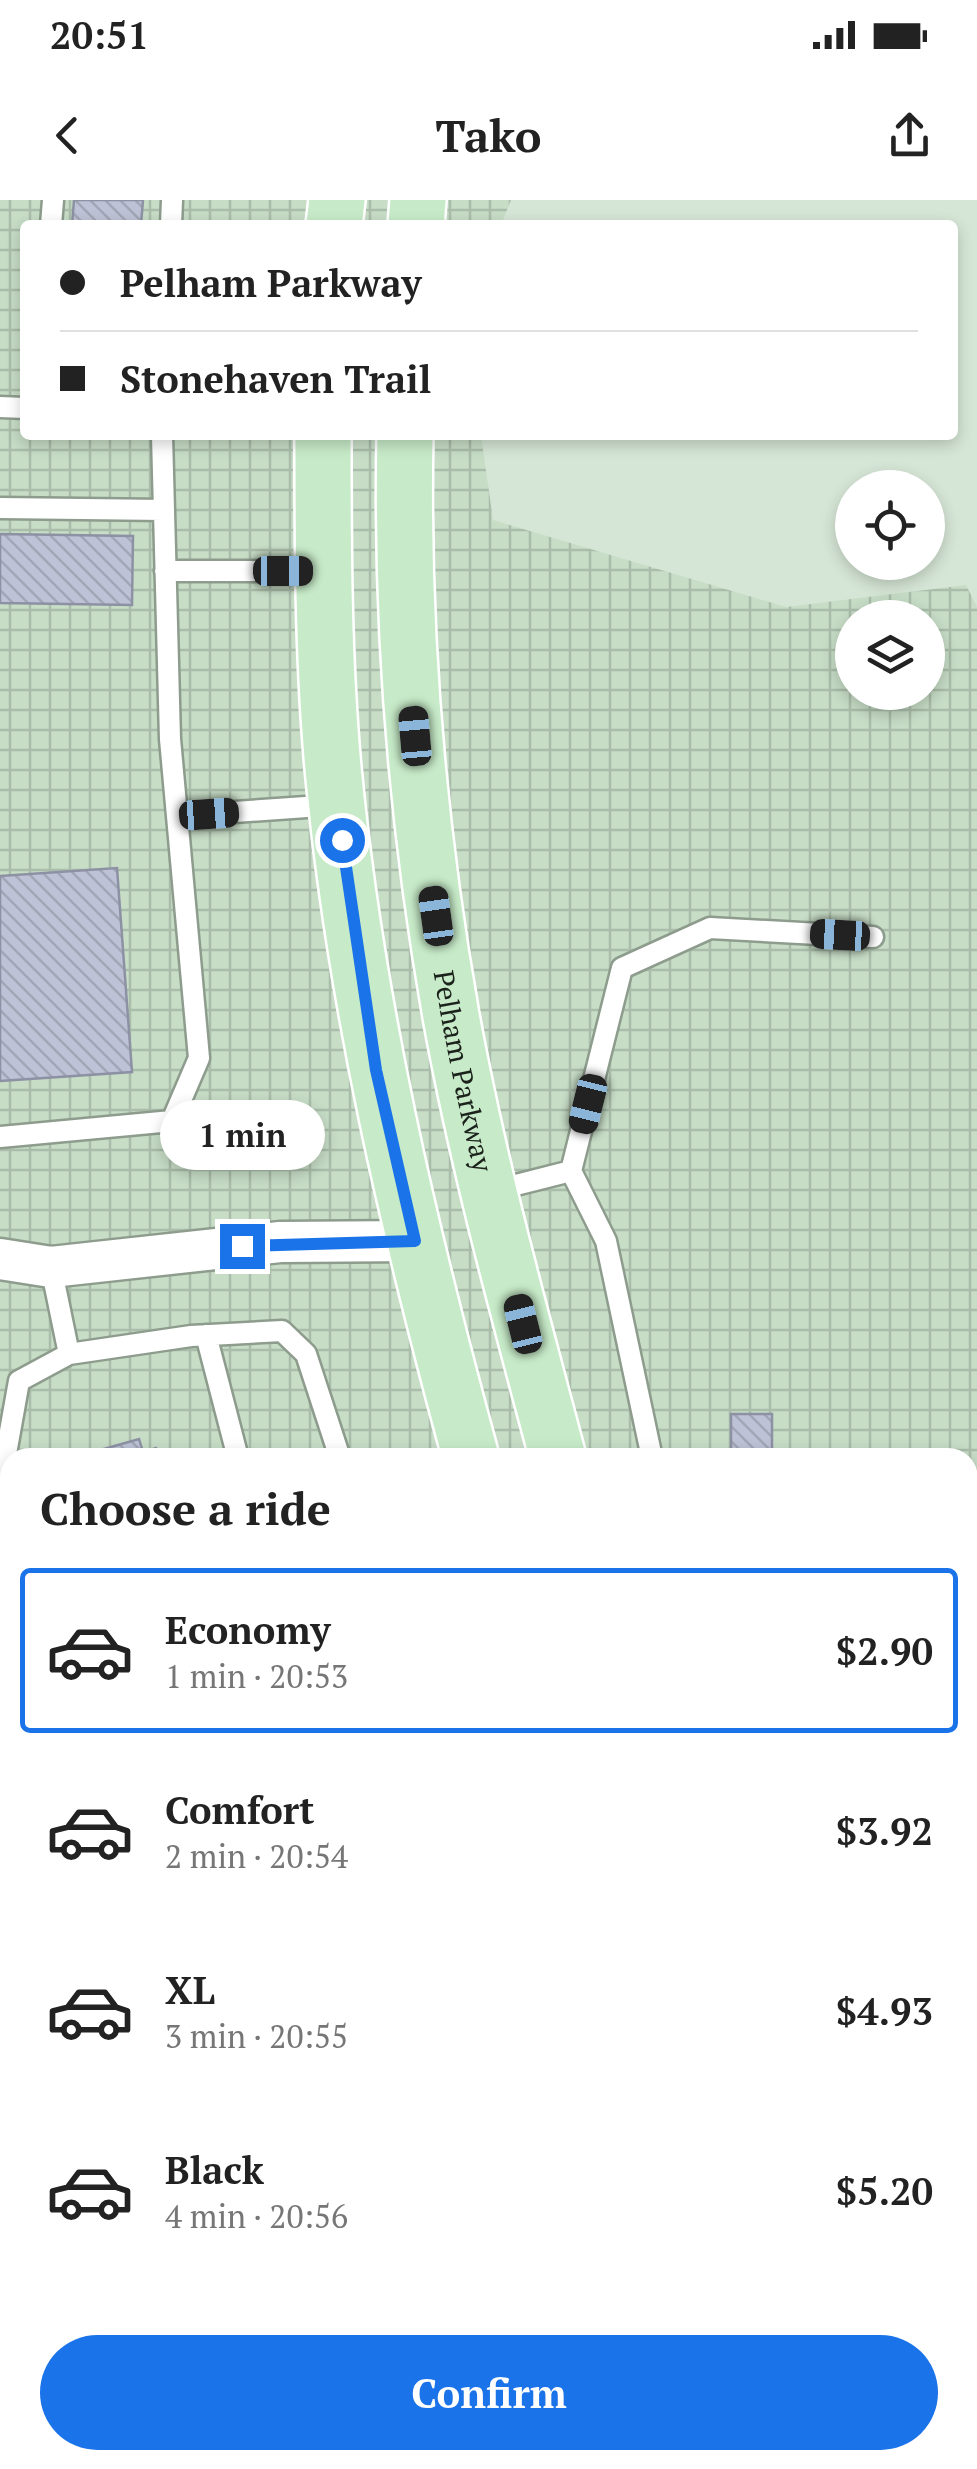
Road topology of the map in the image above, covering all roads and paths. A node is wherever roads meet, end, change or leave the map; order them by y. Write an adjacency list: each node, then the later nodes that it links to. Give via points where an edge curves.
1 (162, 440): 5 (lane)
2 (323, 440): 7 (main road)
3 (405, 440): 6 (main road, Pelham Parkway)
4 (0, 508): 5 (lane)
5 (164, 510): 8 (lane)
6 (405, 558): 7 (main road); 14 (main road, Pelham Parkway, via 432,882 452,1017)
7 (322, 564): 8 (lane); 9 (main road)
8 (165, 571): 10 (lane)
9 (338, 805): 10 (lane); 15 (main road, via 376,1070)
10 (177, 816): 12 (lane, via 199,1058 172,1121)
11 (873, 937): 13 (lane, via 710,928 622,968)
12 (0, 1137)
13 (572, 1171): 14 (lane); 25 (lane, via 606,1241)
14 (494, 1208): 15 (main road); 24 (main road, Pelham Parkway)
15 (415, 1241): 17 (street, via 280,1242); 23 (main road)
16 (0, 1259): 17 (street)
17 (50, 1267): 19 (lane)
18 (206, 1335): 19 (lane); 21 (lane); 22 (lane, via 282,1331 306,1354)
19 (69, 1354): 20 (lane, via 18,1381)
20 (7, 1448)
21 (235, 1448)
22 (337, 1448)
23 (468, 1448)
24 (555, 1448)
25 (650, 1448)

